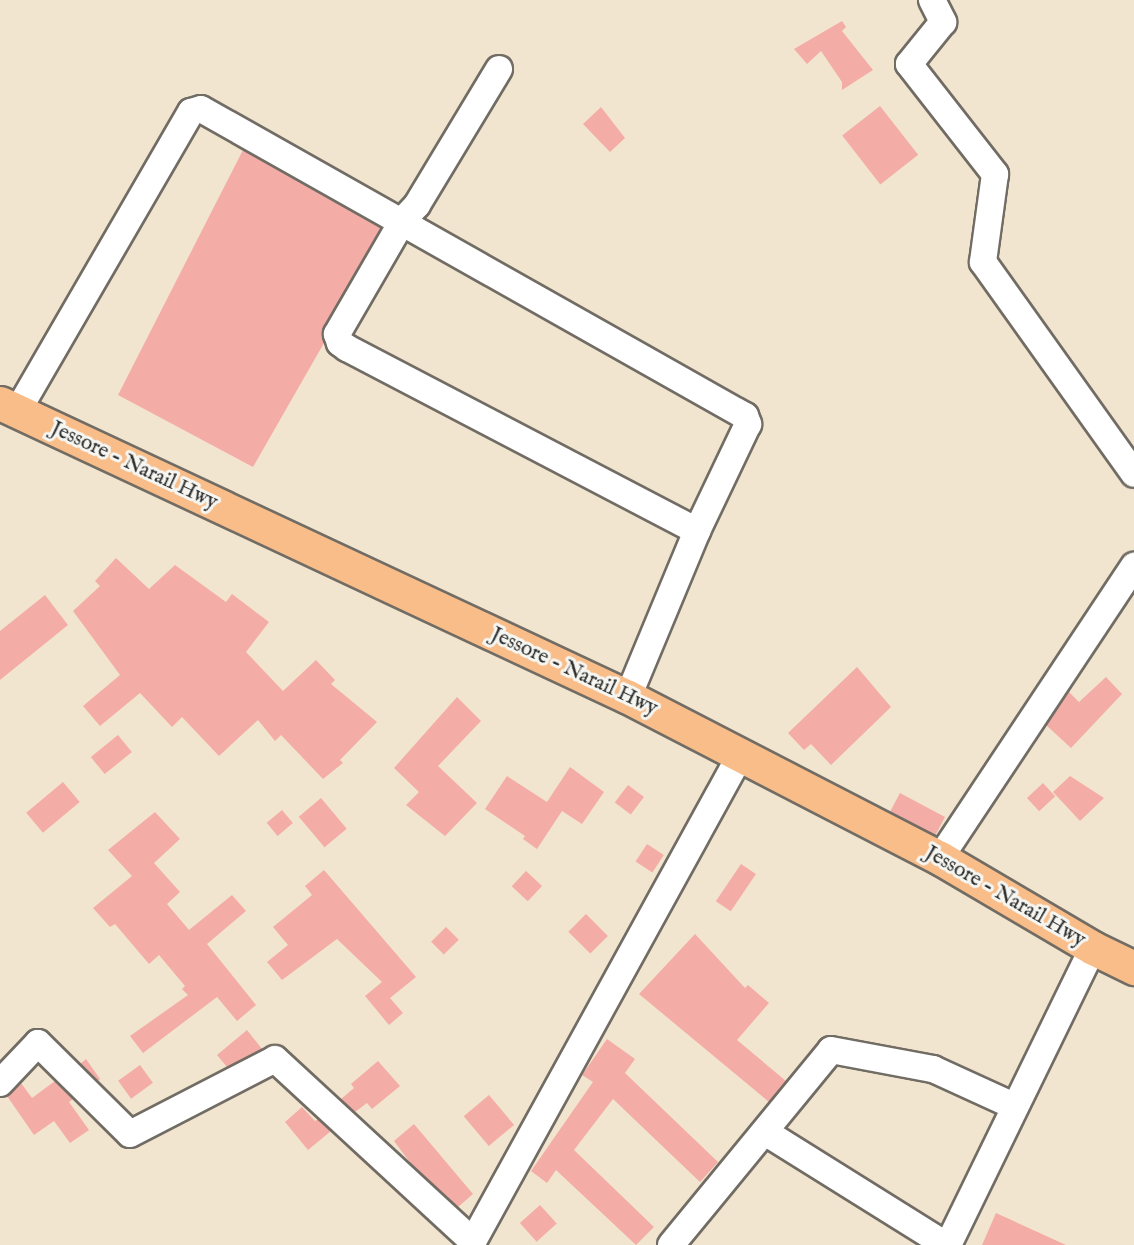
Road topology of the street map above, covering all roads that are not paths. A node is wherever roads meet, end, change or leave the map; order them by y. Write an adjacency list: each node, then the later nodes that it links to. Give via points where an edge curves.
1 (932, 0): 5 (street, via 943,22 909,64 995,174 983,262)
2 (500, 69): 3 (street, via 417,205)
3 (403, 220): 4 (street, via 196,109); 6 (street, via 749,419); 6 (street, via 337,334 340,343)
4 (6, 408): 8 (highway, Jessore - Narail Hwy)
5 (1134, 474)
6 (697, 531): 8 (street)
7 (1134, 566): 10 (street)
8 (628, 697): 9 (highway, Jessore - Narail Hwy)
9 (741, 754): 10 (highway, Jessore - Narail Hwy); 16 (street)
10 (940, 858): 11 (highway, Jessore - Narail Hwy)
11 (1093, 948): 12 (highway, Jessore - Narail Hwy); 14 (street)
12 (1134, 968)
13 (0, 1083): 16 (street, via 38,1043 130,1134 275,1059)
14 (1014, 1106): 15 (street, via 933,1069 831,1050); 18 (street)
15 (765, 1132): 17 (street); 18 (street)
16 (470, 1241)
17 (671, 1245)
18 (947, 1245)

